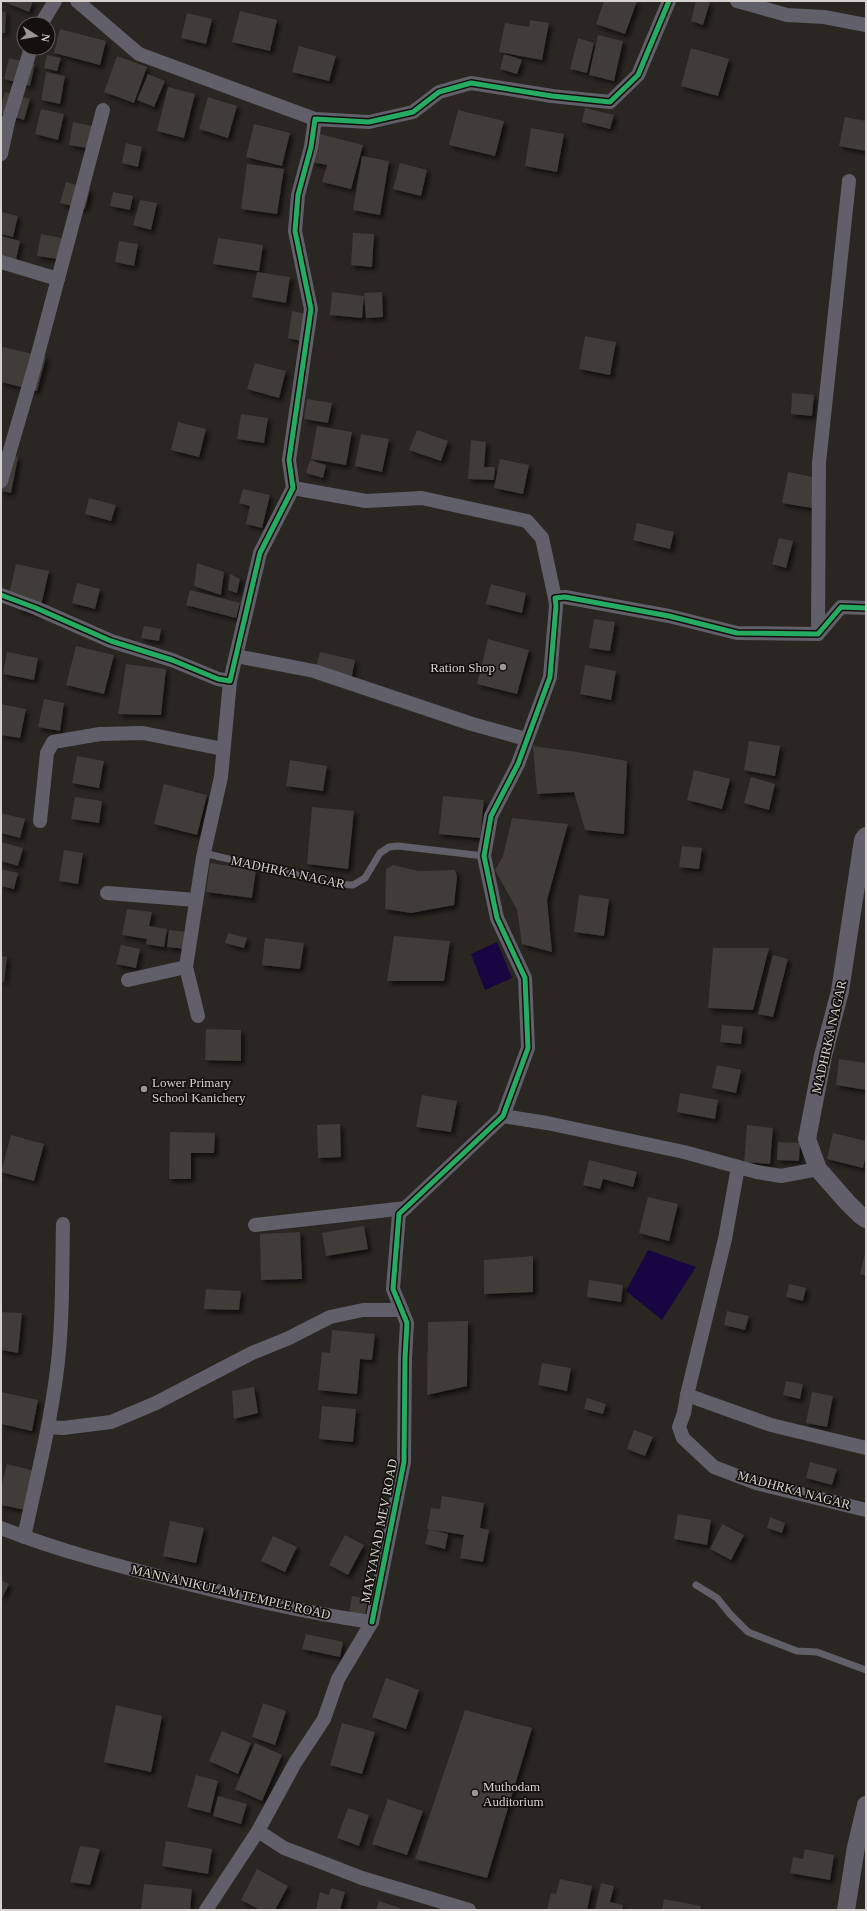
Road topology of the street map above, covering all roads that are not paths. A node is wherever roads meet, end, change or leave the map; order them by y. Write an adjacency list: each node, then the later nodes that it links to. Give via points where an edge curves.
1 (55, 1): 5 (street)
2 (77, 1): 9 (street, via 139,54)
3 (669, 1): 9 (street, via 638,75 610,102 471,83 440,92 413,112 369,122)
4 (737, 1): 6 (street, via 787,15 824,17)
5 (46, 16)
6 (866, 25)
7 (29, 56): 10 (street)
8 (102, 110): 13 (street)
9 (315, 119): 15 (street, via 311,147 298,196 295,232 311,309 289,460)
10 (1, 154)
11 (849, 181): 19 (street, via 819,462)
12 (1, 262): 13 (street)
13 (58, 279): 14 (street)
14 (1, 481)
15 (293, 488): 17 (street, via 366,501 422,498 528,521 542,538); 20 (street, via 260,553)
16 (1, 595): 21 (street, via 111,641)
17 (555, 602): 19 (street, via 565,597 669,616 737,633); 22 (street, via 550,677)
18 (866, 608): 19 (street, via 841,607)
19 (818, 634)
20 (236, 656): 21 (street); 22 (street, via 314,671)
21 (230, 681): 23 (street)
22 (526, 740): 27 (street, via 518,764 491,816)
23 (223, 749): 24 (street, via 143,733 100,734 53,742 47,753); 26 (street, via 221,777)
24 (40, 821)
25 (865, 838): 35 (street, MADHRKA NAGAR, via 840,991 823,1056 808,1139)
26 (203, 855): 27 (lane, MADHRKA NAGAR, via 353,886 365,878 380,853 389,847); 29 (street)
27 (484, 856): 33 (street, MAYYANAD MEV ROAD, via 497,918 525,978 528,1048)
28 (107, 893): 29 (street)
29 (196, 900): 30 (street)
30 (186, 967): 31 (street); 32 (street)
31 (128, 980)
32 (198, 1016)
33 (503, 1116): 34 (street, via 684,1152); 36 (street, MAYYANAD MEV ROAD)
34 (738, 1167): 35 (street, via 781,1176); 41 (street, MADHRKA NAGAR, via 725,1239)
35 (818, 1169): 37 (street, MADHRKA NAGAR)
36 (406, 1208): 39 (street); 40 (street, MAYYANAD MEV ROAD, via 399,1214 393,1289)
37 (866, 1219)
38 (63, 1224): 42 (street, via 57,1370)
39 (255, 1225)
40 (402, 1310): 42 (street, via 363,1310 330,1317 252,1353 156,1403 111,1422 63,1428); 48 (street, MAYYANAD MEV ROAD, via 407,1323 404,1462)
41 (687, 1395): 43 (street, via 771,1425); 44 (street, MADHRKA NAGAR, via 679,1427 683,1438 714,1467 756,1483)
42 (48, 1427): 46 (street)
43 (866, 1448)
44 (866, 1510)
45 (1, 1528): 46 (street, MANNANIKULAM TEMPLE ROAD)
46 (24, 1537): 48 (street, MANNANIKULAM TEMPLE ROAD, via 84,1557 230,1594 325,1615)
47 (696, 1585): 49 (lane, via 717,1598 748,1632 797,1651 817,1652)
48 (372, 1622): 51 (street, via 338,1680 324,1719 295,1763)
49 (866, 1670)
50 (866, 1805): 52 (street)
51 (258, 1831): 53 (street); 54 (street, via 284,1848 313,1860 362,1878)
52 (861, 1848): 55 (street)
53 (206, 1910)
54 (469, 1910)
55 (846, 1910)

